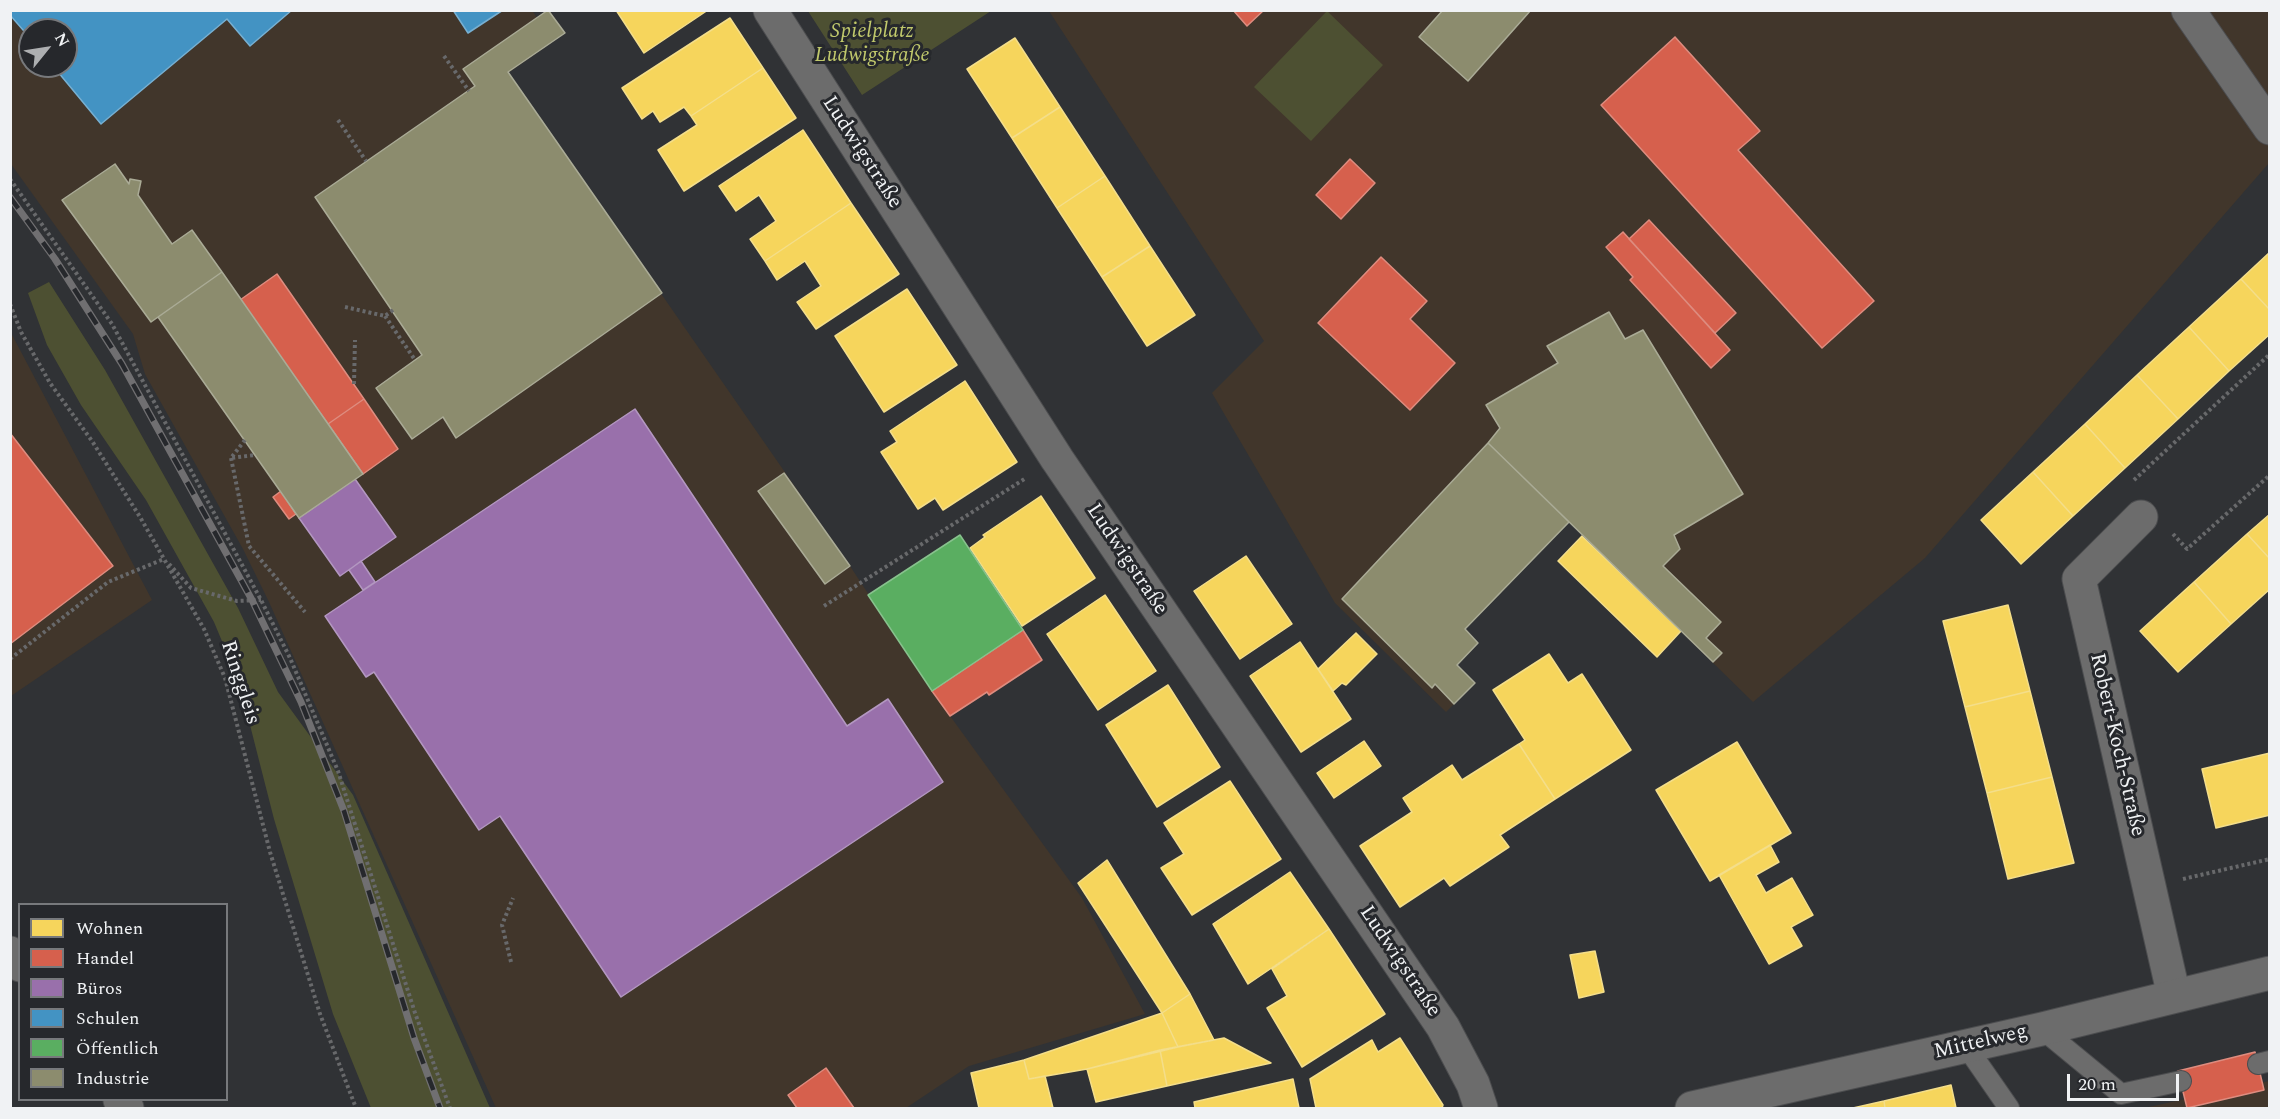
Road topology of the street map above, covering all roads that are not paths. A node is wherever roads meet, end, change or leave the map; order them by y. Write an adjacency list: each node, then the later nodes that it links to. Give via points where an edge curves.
1 (770, 10): 10 (street, Ludwigstraße, via 1057,459 1443,1027)
2 (2188, 10): 3 (street)
3 (2270, 128)
4 (2141, 517): 6 (street, Robert-Koch-Straße, via 2079,579)
5 (2270, 973): 6 (street, Mittelweg)
6 (2174, 996): 7 (street, Mittelweg)
7 (2042, 1029): 8 (street, Mittelweg); 9 (lane, via 2121,1094)
8 (1966, 1046): 11 (street, Mittelweg); 12 (lane)
9 (2181, 1081)
10 (1481, 1108)
11 (1692, 1108)
12 (2009, 1108)

